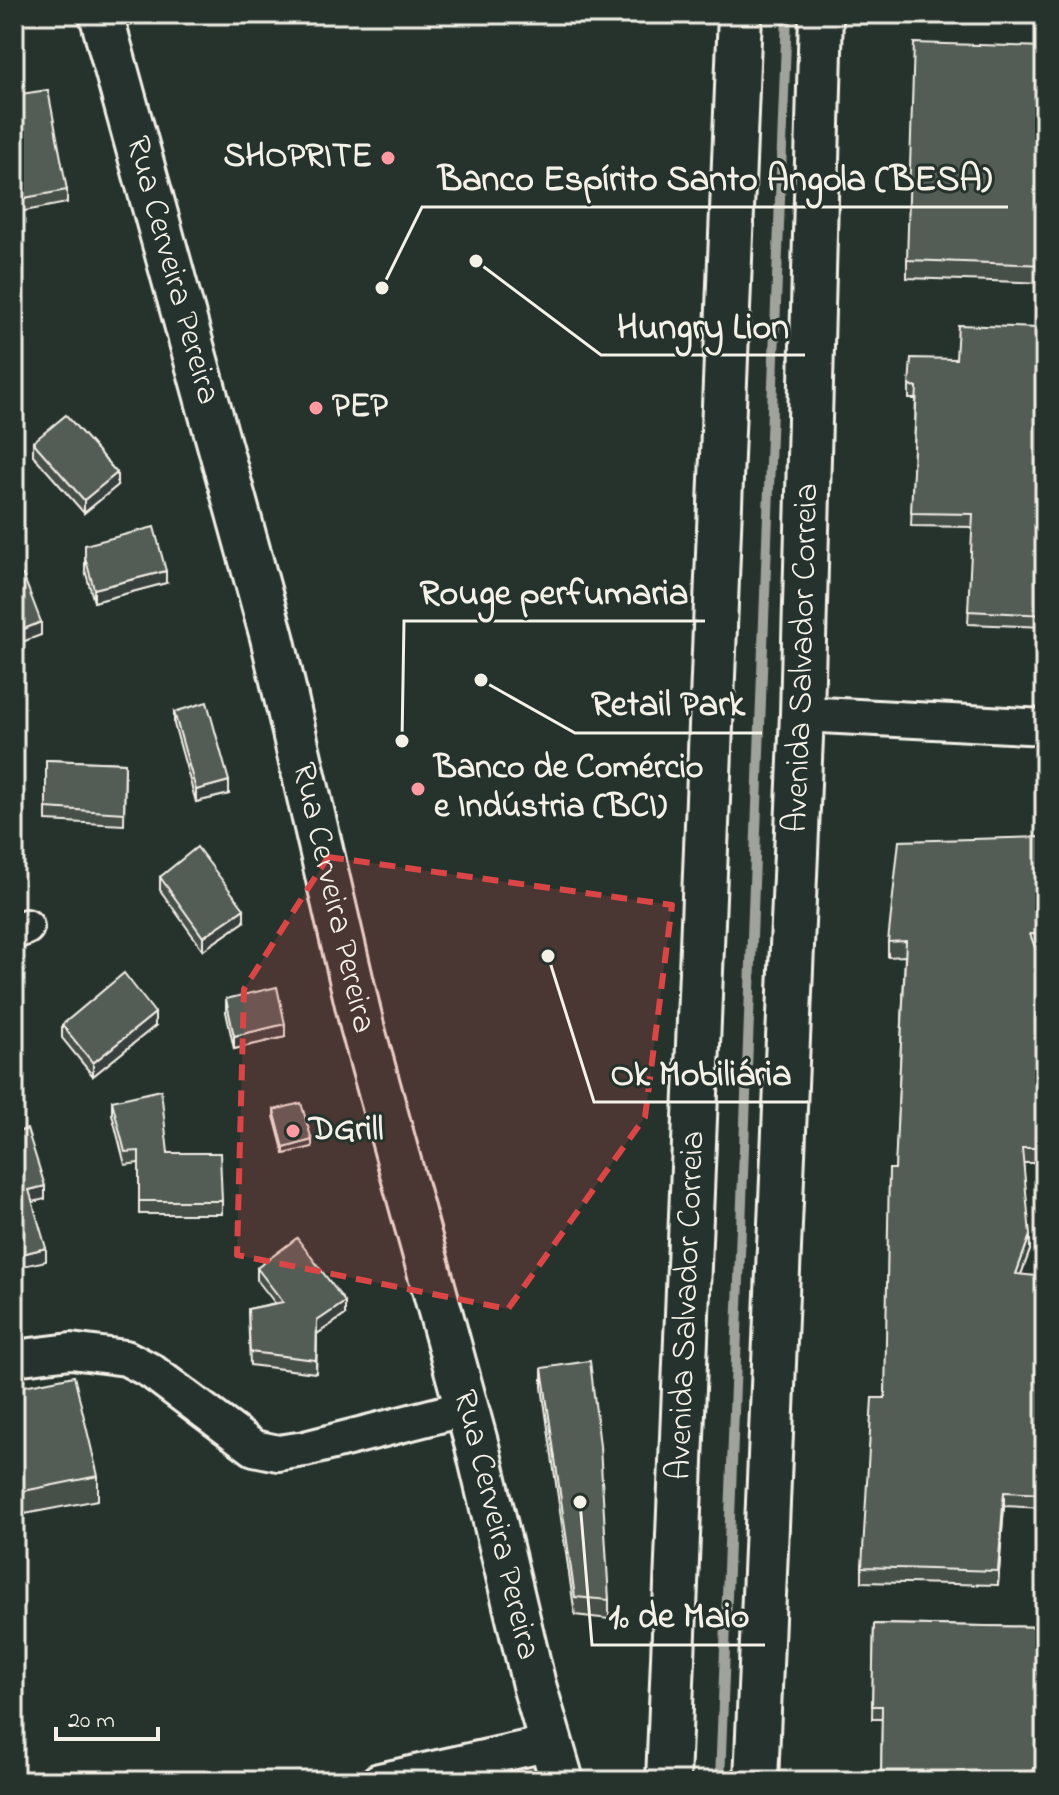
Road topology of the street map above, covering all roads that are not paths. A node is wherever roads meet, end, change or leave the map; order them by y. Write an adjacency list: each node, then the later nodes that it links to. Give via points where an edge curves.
1 (101, 14): 7 (main road, Rua Cerveira Pereira, via 272,637 362,1026)
2 (740, 14): 10 (main road, Avenida Salvador Correia)
3 (821, 14): 4 (main road, Avenida Salvador Correia)
4 (802, 714): 5 (street); 11 (main road, Avenida Salvador Correia)
5 (1045, 727)
6 (14, 1358): 7 (street, via 71,1351 126,1358 254,1448 278,1453)
7 (466, 1408): 8 (main road, Rua Cerveira Pereira)
8 (556, 1762): 9 (street)
9 (379, 1781)
10 (668, 1781)
11 (756, 1781)

